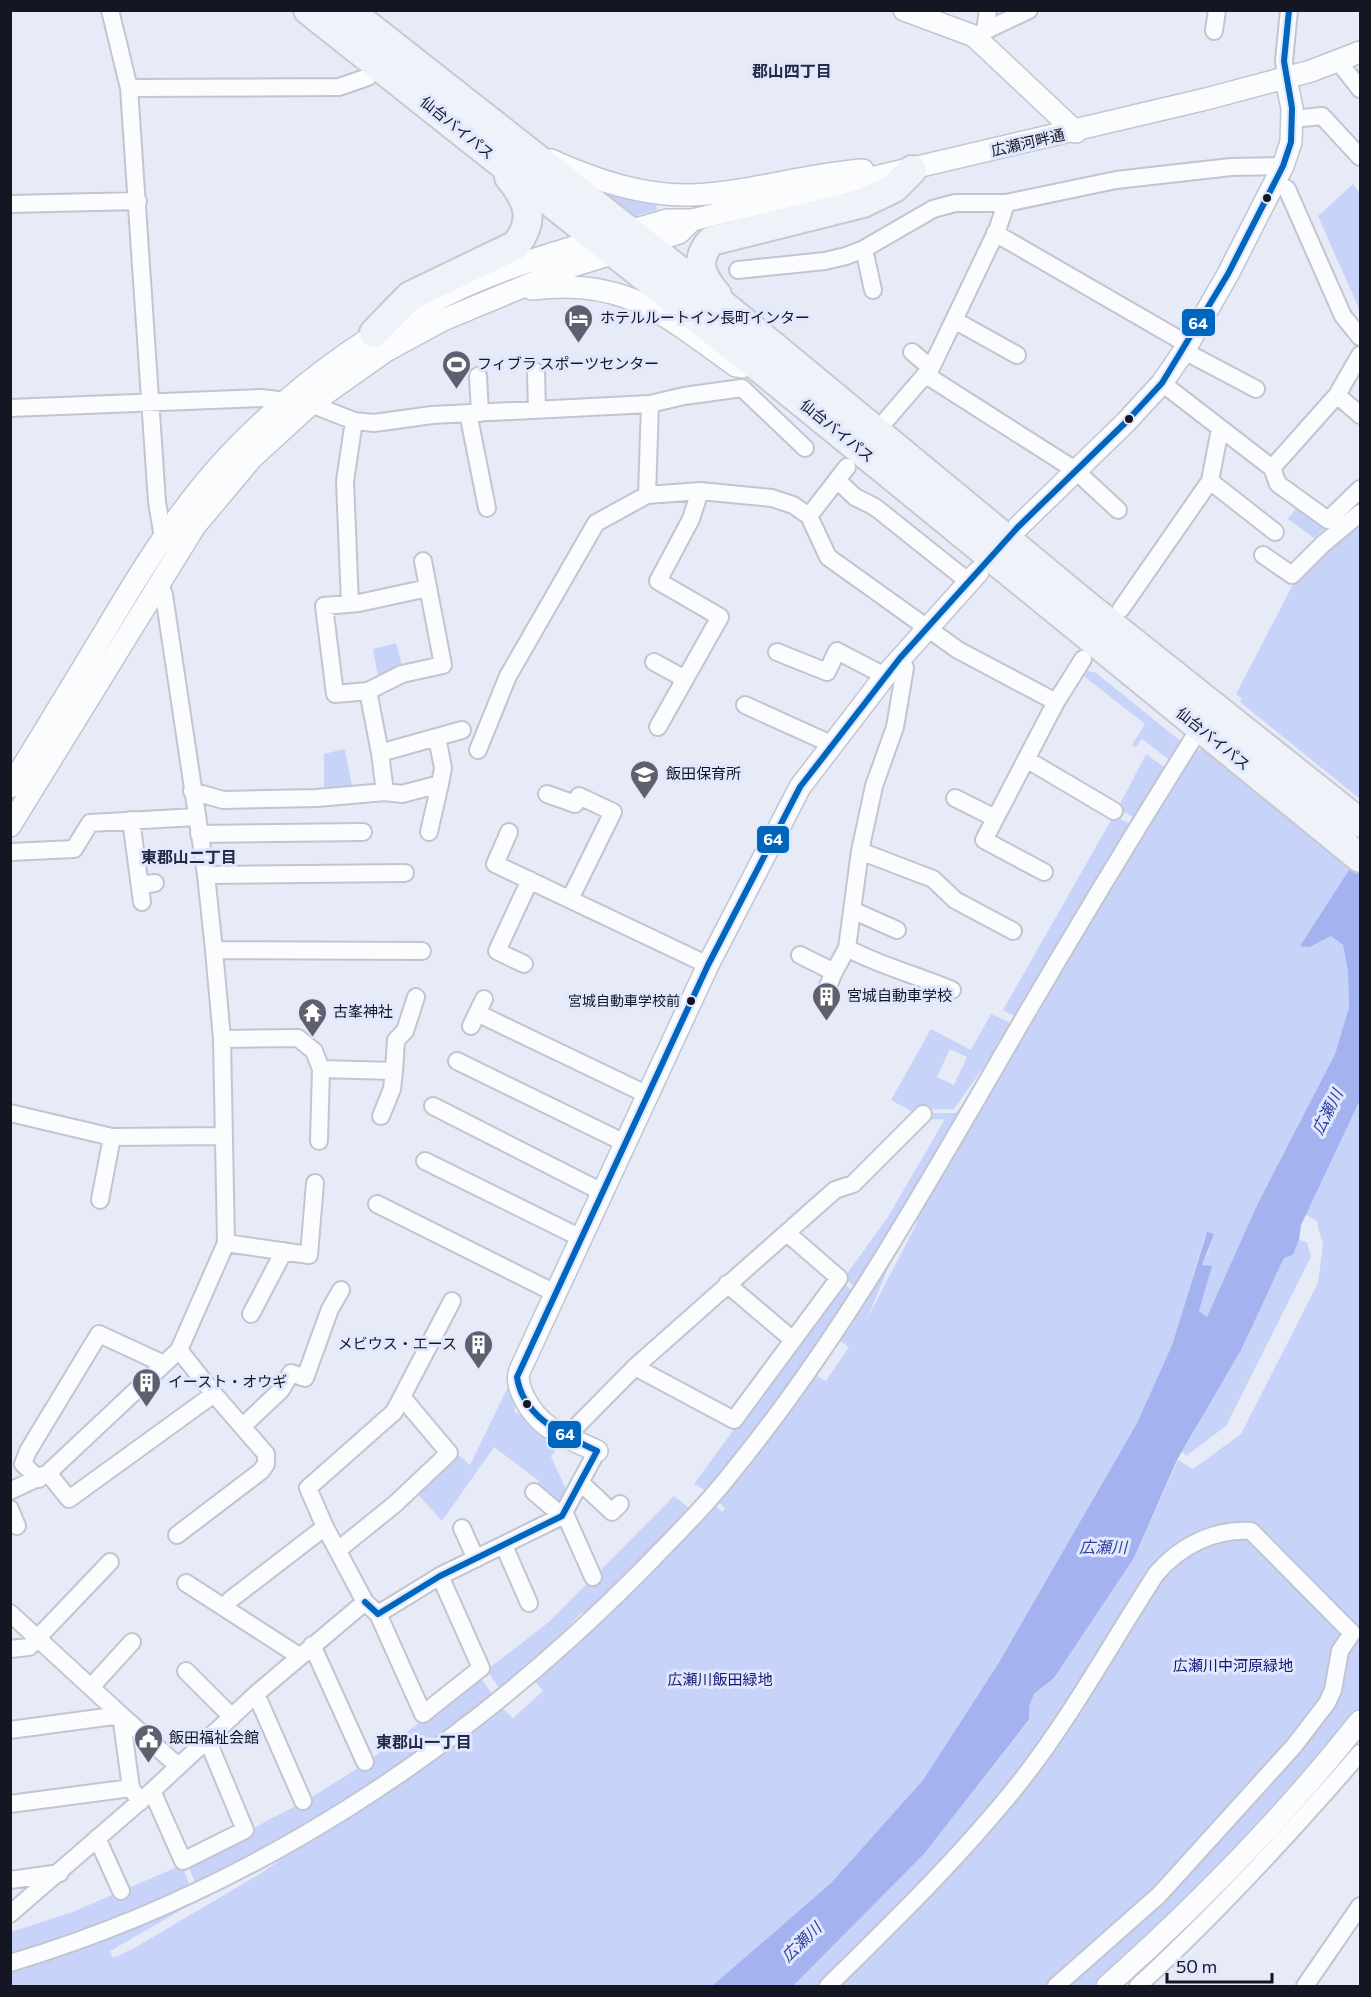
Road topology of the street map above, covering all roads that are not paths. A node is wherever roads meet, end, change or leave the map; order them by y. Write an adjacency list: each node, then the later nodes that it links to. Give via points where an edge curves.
1 (111, 10): 15 (street)
2 (308, 10): 13 (highway, 仙台バイパス)
3 (348, 10): 19 (highway, 仙台バイパス)
4 (904, 10): 10 (street)
5 (988, 10): 10 (street)
6 (1029, 10): 10 (street)
7 (1217, 10): 9 (street)
8 (1289, 10): 14 (street)
9 (1214, 31)
10 (979, 34): 18 (street)
11 (1360, 52): 12 (street, 広瀬河畔通)
12 (1338, 62): 14 (street, 広瀬河畔通); 16 (street)
13 (377, 65): 15 (street, via 368,77 339,87); 20 (highway, 仙台バイパス)
14 (1286, 79): 17 (street); 18 (street, 広瀬河畔通)
15 (129, 88): 24 (street)
16 (1360, 89)
17 (1292, 119): 21 (street, via 1322,116); 23 (street, via 1291,142)
18 (1076, 132): 22 (street, 広瀬河畔通)
19 (523, 147): 22 (street, via 607,183 675,194 732,190 845,171); 28 (highway, 仙台バイパス)
20 (492, 156): 28 (highway, 仙台バイパス); 35 (highway, via 528,205 528,223 521,238 501,254 410,296)
21 (1360, 158)
22 (902, 172): 28 (street, 広瀬河畔通, via 692,220 679,233); 33 (highway, via 894,188 862,203 711,242 700,261 700,269)
23 (1279, 174): 25 (street, via 1231,166 1116,180); 36 (street, via 1342,316); 37 (street)
24 (138, 201): 26 (street); 49 (street)
25 (1006, 203): 27 (street); 29 (street, via 955,203 933,209)
26 (10, 204)
27 (995, 233): 34 (street); 37 (street)
28 (621, 242): 32 (street); 33 (highway, 仙台バイパス); 35 (street, via 498,273 445,295); 41 (highway, 仙台バイパス)
29 (864, 249): 30 (street, via 825,261); 31 (street)
30 (738, 270)
31 (873, 290)
32 (505, 292): 41 (street, via 578,286 615,292 661,313 736,366); 50 (street, via 386,351)
33 (728, 308): 91 (highway, 仙台バイパス, via 1086,604)
34 (954, 320): 39 (street); 43 (street)
35 (374, 333): 48 (street)
36 (1360, 337)
37 (1186, 347): 45 (street); 46 (street)
38 (912, 352): 43 (street)
39 (1017, 355)
40 (1360, 355): 47 (street)
41 (761, 369): 91 (highway, 仙台バイパス)
42 (536, 372): 53 (street)
43 (928, 372): 56 (street); 61 (street)
44 (478, 376): 54 (street)
45 (1162, 383): 58 (street); 61 (street)
46 (1256, 389)
47 (1337, 395): 55 (street); 60 (street)
48 (287, 400): 49 (street); 50 (street); 72 (street, via 230,455)
49 (152, 402): 52 (street); 72 (street, via 157,502)
50 (311, 404): 57 (street); 76 (street, via 252,458 225,489)
51 (650, 404): 53 (street); 59 (street, via 742,388); 65 (street)
52 (10, 408)
53 (537, 410): 54 (street)
54 (474, 413): 57 (street, via 393,422); 66 (street)
55 (1360, 415)
56 (887, 419)
57 (354, 421): 78 (street, via 345,481)
58 (1220, 429): 60 (street); 62 (street)
59 (805, 448)
60 (1272, 468): 63 (street, via 1278,484 1328,520)
61 (1075, 470): 67 (street); 70 (street)
62 (1210, 481): 71 (street); 79 (street)
63 (1360, 489)
64 (700, 491): 65 (street); 69 (street, via 772,498); 86 (street, via 691,519 658,581 720,617)
65 (647, 495): 95 (street, via 596,523 508,676)
66 (487, 508)
67 (1118, 510)
68 (1360, 513): 73 (street, via 1292,575)
69 (809, 516): 75 (street, via 842,474 855,498 875,507); 80 (street, via 828,557)
70 (1018, 527)
71 (1275, 532)
72 (163, 538): 99 (street)
73 (1263, 555)
74 (423, 561): 77 (street)
75 (974, 577): 80 (street)
76 (159, 581): 100 (street, via 165,595); 109 (street)
77 (428, 588): 78 (street); 87 (street, via 443,665 402,674)
78 (350, 604): 87 (street, via 324,606 334,694)
79 (1121, 609)
80 (928, 627): 82 (street); 88 (street, via 958,650)
81 (777, 652): 85 (street, via 827,672 837,651)
82 (900, 658): 85 (street); 114 (street, via 905,668 895,728 873,786)
83 (1083, 659): 88 (street)
84 (654, 662): 86 (street)
85 (885, 676): 94 (street)
86 (685, 679): 90 (street)
87 (368, 691): 96 (street)
88 (1056, 702): 97 (street)
89 (745, 705): 94 (street)
90 (658, 727)
91 (1212, 728): 108 (highway, 仙台バイパス); 116 (highway, 仙台バイパス); 219 (street, via 1091,904 905,1222 791,1395 696,1516 568,1643 493,1705 386,1783 238,1872 129,1921)
92 (462, 730): 93 (street)
93 (437, 737): 96 (street); 98 (street, via 444,768)
94 (831, 744): 131 (street, via 800,787)
95 (477, 750)
96 (380, 753): 101 (street)
97 (1026, 759): 104 (street); 106 (street)
98 (440, 783): 101 (street, via 402,794); 111 (street)
99 (10, 787)
100 (192, 791): 101 (street, via 224,800); 105 (street)
101 (385, 792)
102 (548, 794): 121 (street, via 575,804 579,796 613,812)
103 (955, 798): 106 (street)
104 (1114, 811)
105 (196, 817): 107 (street); 113 (street)
106 (996, 818): 117 (street, via 984,840)
107 (131, 820): 115 (street, via 90,823 74,849); 122 (street, via 148,884)
108 (1360, 824)
109 (10, 826)
110 (363, 832): 113 (street)
111 (429, 832)
112 (509, 832): 120 (street, via 493,868)
113 (199, 834): 119 (street)
114 (860, 851): 123 (street); 125 (street, via 933,879 955,900)
115 (10, 852)
116 (1360, 858)
117 (1044, 872)
118 (405, 873): 119 (street)
119 (206, 875): 127 (street)
120 (530, 880): 121 (street); 130 (street, via 497,951)
121 (570, 899): 131 (street)
122 (142, 902)
123 (852, 910): 124 (street); 126 (street)
124 (897, 930)
125 (1013, 931)
126 (847, 948): 129 (street, via 831,979); 132 (street, via 875,963)
127 (214, 950): 128 (street); 135 (street)
128 (422, 951)
129 (800, 955)
130 (524, 964)
131 (708, 965): 139 (street)
132 (952, 990)
133 (416, 997): 138 (street, via 405,1031 396,1040)
134 (477, 1012): 139 (street)
135 (222, 1039): 137 (street, via 298,1038 314,1051); 144 (street)
136 (457, 1062): 147 (street)
137 (321, 1069): 138 (street); 146 (street)
138 (394, 1071): 143 (street, via 392,1089)
139 (648, 1095): 147 (street)
140 (433, 1106): 150 (street)
141 (10, 1113): 145 (street)
142 (923, 1114): 153 (street, via 853,1184 835,1190)
143 (381, 1116)
144 (224, 1136): 145 (street); 155 (street)
145 (112, 1137): 151 (street)
146 (319, 1141)
147 (625, 1143): 150 (street)
148 (425, 1161): 154 (street)
149 (315, 1183): 156 (street, via 309,1255)
150 (602, 1192): 154 (street)
151 (100, 1200)
152 (377, 1204): 159 (street)
153 (787, 1233): 157 (street); 162 (street, via 839,1278)
154 (581, 1238): 159 (street)
155 (226, 1243): 156 (street); 163 (street)
156 (284, 1251): 161 (street)
157 (727, 1284): 162 (street); 165 (street)
158 (341, 1290): 168 (street, via 305,1378 291,1373 281,1390)
159 (555, 1293): 169 (street, via 517,1380 544,1424)
160 (452, 1300): 167 (street)
161 (251, 1314)
162 (793, 1340): 165 (street, via 734,1420)
163 (179, 1350): 164 (street); 166 (street)
164 (164, 1364): 171 (street); 171 (street, via 99,1334 28,1451 23,1464)
165 (635, 1367): 169 (street)
166 (214, 1394): 168 (street); 171 (street, via 69,1499)
167 (402, 1397): 179 (street, via 394,1412 308,1488); 183 (street, via 449,1454)
168 (243, 1426): 181 (street, via 266,1454 265,1468)
169 (567, 1436): 170 (street)
170 (597, 1451): 172 (street)
171 (43, 1476): 173 (street)
172 (580, 1482): 175 (street, via 612,1512); 177 (street)
173 (10, 1491)
174 (534, 1492): 177 (street)
175 (620, 1504)
176 (10, 1509): 178 (street)
177 (564, 1515): 182 (street); 187 (street)
178 (17, 1526)
179 (325, 1527): 183 (street); 189 (street)
180 (462, 1528): 184 (street)
181 (177, 1535)
182 (504, 1546): 184 (street); 191 (street)
183 (338, 1550): 190 (street)
184 (476, 1558): 186 (street)
185 (110, 1562): 195 (street)
186 (440, 1576): 193 (street); 193 (street, via 481,1668 423,1714)
187 (593, 1577)
188 (186, 1583): 198 (street)
189 (230, 1599)
190 (365, 1602): 193 (street); 198 (street)
191 (529, 1603)
192 (10, 1613): 195 (street)
193 (378, 1614)
194 (1356, 1632): 220 (street, via 1251,1531 1216,1534 1190,1544 1156,1574 1017,1786 928,1888); 221 (street, via 1340,1651 1334,1690 1327,1703 1294,1746 1159,1895)
195 (38, 1638): 197 (street, via 29,1647); 200 (street)
196 (132, 1642): 200 (street)
197 (10, 1649)
198 (306, 1651): 201 (street); 208 (street)
199 (186, 1671): 203 (street)
200 (91, 1687): 202 (street)
201 (256, 1694): 203 (street); 211 (street)
202 (121, 1715): 205 (street); 209 (street); 210 (street)
203 (232, 1717): 206 (street)
204 (1360, 1720): 222 (street, via 1277,1821 1159,1940)
205 (10, 1730)
206 (207, 1739): 209 (street); 210 (street, via 245,1830 183,1861)
207 (1360, 1753): 223 (street, via 1223,1904)
208 (365, 1762)
209 (178, 1766): 210 (street)
210 (141, 1794): 212 (street); 213 (street)
211 (303, 1801)
212 (10, 1804)
213 (97, 1838): 214 (street); 216 (street)
214 (61, 1872): 215 (street); 218 (street)
215 (10, 1880)
216 (121, 1890)
217 (1360, 1906): 224 (street)
218 (10, 1914)
219 (10, 1963)
220 (828, 1986)
221 (1056, 1986)
222 (1107, 1986)
223 (1141, 1986)
224 (1305, 1986)

